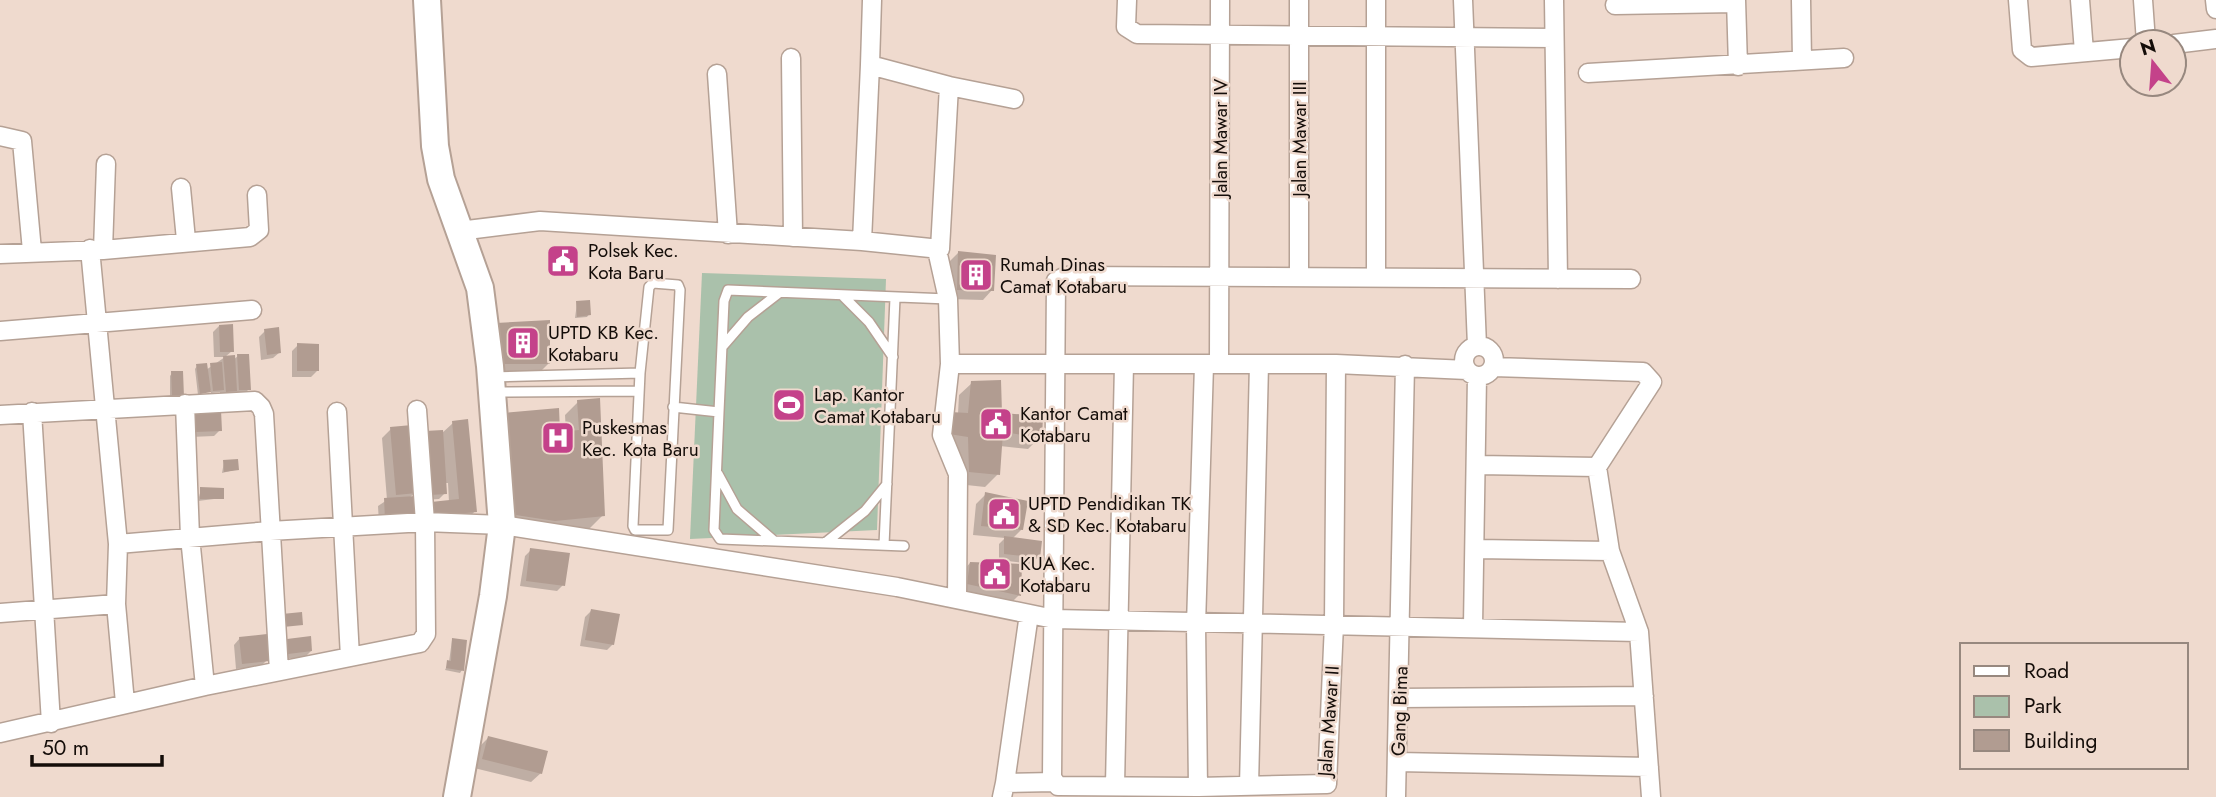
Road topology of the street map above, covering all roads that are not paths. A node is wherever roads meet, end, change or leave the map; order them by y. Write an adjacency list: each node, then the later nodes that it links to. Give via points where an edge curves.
1 (427, 0): 40 (street, via 435,146)
2 (872, 0): 30 (street)
3 (1127, 0): 18 (street, via 1126,27 1130,32)
4 (1220, 0): 18 (street, Jalan Mawar IV)
5 (1298, 0): 19 (street, Jalan Mawar III)
6 (1376, 0): 20 (street)
7 (1463, 0): 21 (street)
8 (1554, 0): 22 (street)
9 (1801, 0): 29 (street)
10 (2018, 0): 26 (street, via 2025,54)
11 (2080, 0): 26 (street)
12 (2143, 0): 17 (street)
13 (2215, 0): 16 (street)
14 (1736, 1): 15 (street); 31 (street)
15 (1615, 5)
16 (2216, 9)
17 (2145, 28)
18 (1220, 34): 19 (street); 49 (street, Jalan Mawar IV)
19 (1298, 35): 20 (street); 50 (street, Jalan Mawar III)
20 (1376, 36): 21 (street); 51 (street)
21 (1463, 37): 22 (street); 52 (street)
22 (1554, 38): 53 (street)
23 (2216, 39): 24 (street)
24 (2188, 42)
25 (2118, 49): 26 (street)
26 (2084, 52)
27 (791, 58): 42 (street)
28 (1844, 58): 29 (street)
29 (1802, 60): 31 (street)
30 (870, 65): 34 (street); 44 (street)
31 (1738, 65): 32 (street)
32 (1588, 73)
33 (717, 74): 41 (street)
34 (949, 86): 35 (street); 46 (street, via 942,246)
35 (1014, 99)
36 (0, 136): 47 (street, via 22,141)
37 (106, 164): 45 (street)
38 (181, 188): 43 (street)
39 (257, 195): 43 (street, via 256,234)
40 (459, 231): 41 (street, via 540,222); 74 (street, via 480,288)
41 (728, 234): 42 (street)
42 (793, 237): 44 (street)
43 (186, 240): 45 (street)
44 (862, 241): 46 (street)
45 (96, 249): 47 (street); 60 (street)
46 (937, 250): 58 (street)
47 (32, 251): 48 (street)
48 (0, 254)
49 (1219, 277): 50 (street); 65 (street, via 1061,278 1056,281); 68 (street, Jalan Mawar IV)
50 (1299, 277): 51 (street)
51 (1376, 278): 52 (street)
52 (1474, 279): 53 (street); 62 (street)
53 (1558, 279): 54 (street)
54 (1631, 279)
55 (779, 293): 56 (lane); 63 (lane, via 748,317); 63 (lane, via 727,290)
56 (842, 295): 57 (lane); 64 (lane, via 869,322)
57 (895, 298): 58 (lane); 64 (lane)
58 (948, 299): 66 (street)
59 (252, 310): 60 (street)
60 (97, 323): 61 (street); 77 (street)
61 (0, 331)
62 (1476, 345): 72 (street, via 1467,351 1464,361); 72 (street, via 1487,347 1493,355)
63 (722, 347): 82 (lane)
64 (893, 357): 87 (lane)
65 (1056, 363): 66 (street); 67 (street); 105 (street)
66 (950, 364): 100 (street, via 942,435 958,474)
67 (1124, 364): 68 (street); 106 (street)
68 (1211, 364): 69 (street); 109 (street, Jalan Mawar IV)
69 (1259, 364): 70 (street); 107 (street)
70 (1336, 364): 71 (street); 108 (street)
71 (1405, 365): 72 (street); 110 (street, Gang Bima)
72 (1479, 371): 84 (street); 85 (street, via 1643,372 1650,377 1651,387)
73 (639, 373): 74 (lane); 75 (lane); 78 (lane, via 649,287 653,283 678,285)
74 (491, 384): 75 (lane); 89 (street)
75 (638, 391): 78 (lane, via 635,530 670,529)
76 (185, 404): 77 (street); 91 (street, via 254,401 261,407); 92 (street)
77 (105, 407): 80 (street); 95 (street)
78 (673, 407): 82 (lane)
79 (417, 410): 88 (street)
80 (32, 412): 83 (street); 102 (street)
81 (337, 412): 90 (street)
82 (719, 412): 86 (lane)
83 (0, 415)
84 (1477, 465): 85 (street); 98 (street)
85 (1597, 467): 99 (street)
86 (716, 469): 93 (lane, via 737,509); 93 (lane, via 714,534 720,539)
87 (887, 484): 94 (lane, via 865,511); 96 (lane)
88 (425, 522): 89 (street); 90 (street); 113 (street, via 424,638 416,645)
89 (502, 525): 100 (street); 128 (street)
90 (345, 527): 91 (street); 113 (street)
91 (270, 531): 92 (street); 114 (street)
92 (190, 537): 95 (street); 115 (street)
93 (774, 541): 94 (lane)
94 (825, 543): 96 (lane)
95 (118, 544): 101 (street)
96 (884, 545): 97 (lane)
97 (904, 546)
98 (1476, 549): 99 (street); 111 (street)
99 (1610, 551): 112 (street)
100 (957, 599): 104 (street)
101 (117, 604): 102 (street); 118 (street)
102 (42, 610): 103 (street); 119 (street)
103 (0, 613)
104 (1029, 614): 105 (street); 127 (street)
105 (1054, 620): 106 (street); 123 (street)
106 (1119, 621): 109 (street); 124 (street)
107 (1253, 623): 108 (street); 109 (street); 125 (street)
108 (1334, 624): 110 (street); 125 (street, Jalan Mawar II, via 1326,783)
109 (1196, 625): 126 (street, Jalan Mawar IV)
110 (1402, 625): 111 (street); 117 (street, Gang Bima)
111 (1473, 626): 112 (street)
112 (1639, 632): 116 (street)
113 (350, 657): 114 (street)
114 (279, 671): 115 (street)
115 (205, 686): 118 (street)
116 (1644, 696): 117 (street); 122 (street)
117 (1398, 698): 121 (street, Gang Bima)
118 (125, 704): 119 (street)
119 (51, 723): 120 (street)
120 (0, 733)
121 (1397, 762): 122 (street); 129 (street, Gang Bima)
122 (1649, 767): 130 (street)
123 (1054, 782): 124 (street, via 1058,786); 127 (street)
124 (1115, 785): 126 (street)
125 (1249, 786): 126 (street)
126 (1198, 787)
127 (1004, 790)
128 (457, 797)
129 (1396, 797)
130 (1651, 797)

